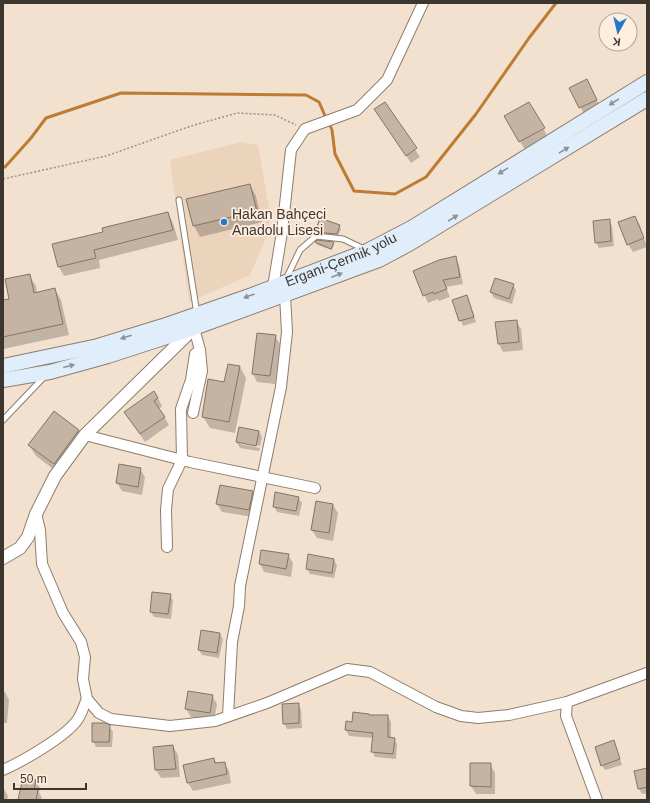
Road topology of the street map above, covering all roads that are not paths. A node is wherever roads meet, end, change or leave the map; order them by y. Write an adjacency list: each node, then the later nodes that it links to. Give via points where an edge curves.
1 (423, 3): 6 (street, via 387,80 358,110 305,130 291,150 282,232)
2 (647, 82): 5 (main road, Ergani-Çermik yolu, one-way to 5, via 414,227)
3 (646, 102): 6 (main road, Ergani-Çermik yolu, one-way to 3, via 394,253)
4 (179, 200): 7 (lane)
5 (367, 251): 6 (main road, Ergani-Çermik yolu); 6 (lane, via 342,239 316,236 300,250)
6 (281, 288): 7 (main road, Ergani-Çermik yolu, one-way to 7); 8 (main road, Ergani-Çermik yolu); 17 (street, via 287,332 281,387)
7 (197, 314): 10 (main road, Ergani-Çermik yolu, one-way to 10, via 98,346)
8 (194, 328): 9 (street); 11 (main road, Ergani-Çermik yolu, one-way to 8); 15 (street)
9 (200, 350): 13 (street, via 202,371); 16 (street, via 196,354 191,380 181,409)
10 (3, 366)
11 (50, 372): 12 (main road, Ergani-Çermik yolu); 14 (lane)
12 (3, 380)
13 (193, 413)
14 (3, 420)
15 (85, 435): 16 (street); 19 (street, via 55,476)
16 (182, 460): 17 (street); 20 (street, via 168,489)
17 (263, 477): 18 (street); 25 (street, via 240,586 232,642)
18 (315, 488)
19 (36, 514): 21 (street, via 28,537 20,548); 23 (street, via 40,530 42,564 63,612 81,642 85,657 83,679)
20 (168, 546)
21 (3, 558)
22 (647, 673): 24 (street)
23 (87, 699): 25 (street, via 99,713 111,719 170,726 215,721); 26 (street, via 79,719 68,732)
24 (567, 702): 25 (street, via 509,714 478,718 461,716 436,707 370,672 347,669 268,703); 27 (street, via 566,716)
25 (228, 716)
26 (3, 770)
27 (597, 800)

